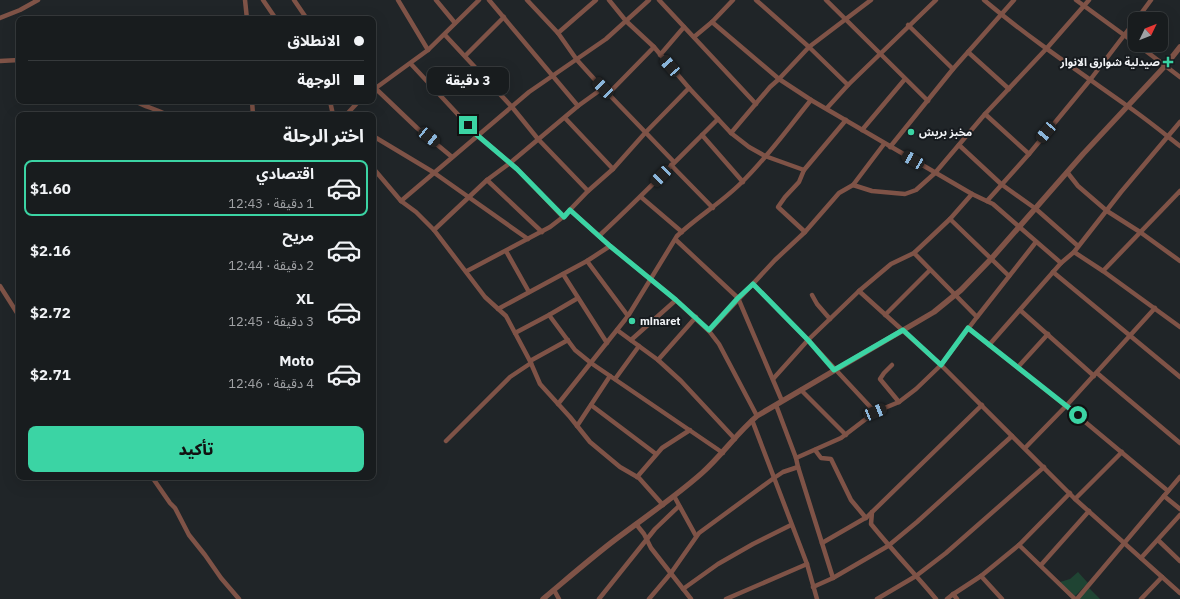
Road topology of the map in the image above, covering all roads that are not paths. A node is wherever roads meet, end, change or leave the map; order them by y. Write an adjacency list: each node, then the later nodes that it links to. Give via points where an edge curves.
1 (38, 0): 31 (street)
2 (245, 0): 27 (street)
3 (264, 0): 28 (street)
4 (294, 0): 29 (street)
5 (398, 0): 48 (street)
6 (436, 0): 35 (street)
7 (479, 0): 35 (street)
8 (489, 0): 30 (street)
9 (596, 0): 39 (street)
10 (609, 0): 33 (street)
11 (649, 0): 33 (street)
12 (659, 0): 37 (street)
13 (733, 0): 34 (street)
14 (756, 0): 44 (street)
15 (826, 0): 32 (street)
16 (871, 0): 32 (street)
17 (936, 0): 36 (street)
18 (984, 0): 26 (street)
19 (1014, 0): 26 (street)
20 (1076, 0): 24 (street)
21 (1089, 0): 24 (street)
22 (1151, 0): 25 (street)
23 (529, 1): 39 (street)
24 (1084, 6): 41 (street); 47 (street)
25 (1142, 12)
26 (1001, 14): 47 (street); 49 (street)
27 (247, 16)
28 (274, 16)
29 (305, 16)
30 (504, 17): 53 (street); 60 (street)
31 (0, 18)
32 (846, 20): 44 (street); 52 (street)
33 (626, 21): 45 (street); 55 (street)
34 (712, 22): 42 (street); 63 (street)
35 (455, 23): 40 (street)
36 (908, 25): 52 (street); 59 (street)
37 (684, 27): 42 (street); 51 (street)
38 (1128, 31): 41 (street)
39 (558, 34): 55 (street)
40 (445, 35): 48 (street); 53 (street)
41 (1125, 35): 43 (street); 64 (street)
42 (694, 37): 76 (street)
43 (1128, 37)
44 (809, 46): 63 (street); 65 (street)
45 (654, 47): 51 (street); 71 (street)
46 (1180, 47): 58 (street)
47 (1047, 48): 64 (street); 69 (street)
48 (428, 50): 57 (street)
49 (968, 52): 59 (street); 69 (street)
50 (1147, 52): 58 (street)
51 (660, 54): 68 (street)
52 (880, 54): 62 (street); 65 (street)
53 (465, 56): 79 (street)
54 (16, 60): 56 (street)
55 (577, 60): 60 (street); 67 (street)
56 (0, 61)
57 (411, 64): 66 (street); 91 (street)
58 (1165, 66): 61 (street); 78 (street)
59 (953, 69): 73 (street)
60 (552, 76): 77 (street); 79 (street)
61 (1180, 77)
62 (905, 78): 73 (street); 88 (street)
63 (779, 79): 72 (street); 76 (street)
64 (1090, 80): 78 (street); 100 (street)
65 (848, 85): 80 (street)
66 (376, 87)
67 (603, 88): 71 (street); 77 (street)
68 (689, 88): 85 (street); 90 (street)
69 (1009, 89): 83 (street)
70 (376, 90): 102 (street)
71 (608, 94): 90 (street)
72 (811, 100): 80 (street); 101 (street)
73 (928, 101): 99 (street)
74 (141, 104): 81 (street)
75 (356, 104): 82 (street)
76 (756, 104): 89 (street)
77 (578, 106): 84 (street)
78 (1128, 106): 93 (street); 109 (street)
79 (512, 107): 91 (street); 95 (street)
80 (826, 108): 86 (street)
81 (161, 112)
82 (349, 112)
83 (985, 114): 97 (street); 100 (street)
84 (565, 118): 95 (street); 105 (street)
85 (718, 119): 89 (street); 92 (street)
86 (846, 120): 88 (street); 106 (street)
87 (1180, 122): 93 (street)
88 (862, 130): 96 (street)
89 (731, 132): 101 (street)
90 (645, 133): 104 (street); 105 (street)
91 (477, 135): 102 (street); 103 (street)
92 (702, 135): 104 (street); 112 (street)
93 (1168, 136): 98 (street); 125 (street)
94 (376, 138): 108 (street)
95 (538, 139): 103 (street); 115 (street)
96 (884, 144): 99 (street); 114 (street)
97 (960, 145): 110 (street); 113 (street)
98 (1180, 146)
99 (890, 147): 110 (street)
100 (1029, 154): 113 (street)
101 (765, 156): 106 (street); 112 (street)
102 (452, 157): 108 (street)
103 (510, 163): 111 (street); 126 (street)
104 (673, 164): 119 (street); 122 (street)
105 (612, 169): 115 (street)
106 (804, 170): 132 (street, via 799,182 778,207)
107 (376, 172): 121 (street)
108 (434, 172): 118 (street); 121 (street)
109 (1067, 172): 123 (street); 125 (street, via 1078,186)
110 (935, 173): 114 (street, via 916,190 905,194 872,191); 117 (street)
111 (487, 180): 118 (street); 130 (street)
112 (742, 182): 122 (street)
113 (1001, 184): 120 (street); 123 (street)
114 (853, 185): 132 (street, via 839,193)
115 (588, 191): 124 (street)
116 (1180, 191): 133 (street)
117 (972, 194): 120 (street); 127 (street)
118 (468, 197): 129 (street); 135 (street)
119 (641, 197): 131 (street); 134 (street)
120 (987, 200): 128 (street)
121 (401, 201): 129 (street)
122 (713, 208): 131 (street)
123 (1036, 209): 128 (street); 139 (street)
124 (570, 210): 126 (street); 134 (street)
125 (1107, 211): 133 (street); 139 (street)
126 (564, 217): 130 (street)
127 (950, 219): 142 (street); 143 (street)
128 (1019, 227): 137 (street); 143 (street)
129 (434, 230): 148 (street)
130 (542, 232): 135 (street)
131 (682, 232): 136 (street)
132 (805, 232): 154 (street)
133 (1140, 232): 145 (street); 149 (street)
134 (599, 236): 138 (street)
135 (528, 239): 140 (street)
136 (676, 240): 153 (street); 161 (street)
137 (1036, 242): 146 (street); 152 (street)
138 (610, 246): 144 (street); 153 (street)
139 (1078, 246): 141 (street)
140 (506, 251): 148 (street); 157 (street)
141 (1074, 252): 146 (street); 149 (street)
142 (914, 253): 147 (street); 156 (street, via 891,264)
143 (991, 258): 152 (street); 159 (street)
144 (587, 260): 151 (street); 169 (street)
145 (1180, 261)
146 (1061, 263): 150 (street)
147 (930, 270): 159 (street); 168 (street)
148 (467, 271): 164 (street)
149 (1103, 271): 163 (street)
150 (1053, 272): 165 (street); 180 (street)
151 (563, 274): 157 (street); 160 (street)
152 (1009, 276): 171 (street)
153 (651, 280): 162 (street); 169 (street)
154 (753, 284): 161 (street); 183 (street)
155 (0, 286): 166 (street)
156 (860, 291): 168 (street); 172 (street)
157 (530, 292): 164 (street)
158 (812, 295): 172 (street)
159 (956, 295): 171 (street); 177 (street, via 940,308)
160 (578, 298): 167 (street); 184 (street)
161 (738, 298): 176 (street); 198 (street)
162 (676, 300): 170 (street); 182 (street)
163 (1155, 308): 173 (street); 180 (street)
164 (498, 309): 178 (street, via 506,316)
165 (1020, 310): 179 (street); 185 (street)
166 (16, 311)
167 (550, 315): 178 (street); 181 (street)
168 (885, 315): 177 (street)
169 (628, 316): 175 (street)
170 (696, 317): 176 (street); 187 (street)
171 (977, 317): 174 (street)
172 (830, 319): 183 (street)
173 (1180, 326)
174 (968, 328): 185 (street); 191 (street)
175 (617, 330): 182 (street); 184 (street)
176 (709, 330): 208 (street, via 719,344)
177 (903, 330): 191 (street); 193 (street)
178 (515, 333): 188 (street)
179 (1048, 334): 192 (street); 194 (street)
180 (1130, 336): 194 (street); 196 (street)
181 (568, 340): 188 (street); 189 (street, via 578,353)
182 (631, 340): 186 (street)
183 (808, 340): 193 (street); 198 (street)
184 (607, 343): 189 (street)
185 (989, 345): 192 (street)
186 (639, 346): 187 (street); 197 (street)
187 (658, 360): 213 (street, via 691,390)
188 (530, 362): 202 (street, via 540,384); 214 (street, via 510,377)
189 (591, 363): 195 (street); 202 (street)
190 (892, 365): 201 (street, via 880,379)
191 (941, 365): 201 (street); 203 (street)
192 (1018, 367): 206 (street)
193 (834, 370): 199 (street); 207 (street)
194 (1095, 374): 206 (street); 215 (street)
195 (610, 376): 197 (street); 204 (street)
196 (1180, 377)
197 (615, 379): 210 (street)
198 (773, 379): 200 (street)
199 (801, 390): 200 (street); 211 (street)
200 (782, 401): 205 (street)
201 (899, 402): 207 (street)
202 (558, 404): 209 (street)
203 (982, 404): 212 (street); 237 (street)
204 (591, 405): 209 (street); 220 (street)
205 (776, 405): 208 (street); 221 (street)
206 (1066, 406): 216 (street); 218 (street)
207 (875, 412): 211 (street)
208 (754, 418): 213 (street); 226 (street)
209 (577, 426): 224 (street, via 599,450)
210 (690, 430): 219 (street); 220 (street)
211 (846, 435): 217 (street)
212 (1012, 436): 216 (street); 248 (street)
213 (735, 439): 219 (street)
214 (446, 441)
215 (1180, 443)
216 (1025, 448): 223 (street)
217 (815, 450): 221 (street); 239 (street, via 821,458 831,460 851,500)
218 (1122, 452): 228 (street); 232 (street)
219 (723, 453): 230 (street)
220 (656, 454): 224 (street)
221 (796, 458): 222 (street)
222 (798, 467): 226 (street); 245 (street)
223 (1044, 467): 229 (street); 254 (street)
224 (637, 476): 233 (street)
225 (1180, 476): 228 (street)
226 (774, 478): 241 (street); 242 (street)
227 (154, 480): 264 (street, via 179,515 189,535)
228 (1168, 491): 231 (street)
229 (1070, 494): 232 (street); 247 (street)
230 (674, 496): 233 (street); 234 (street)
231 (1164, 496): 235 (street); 246 (street)
232 (1075, 499): 236 (street)
233 (663, 505): 240 (street)
234 (679, 506): 242 (street); 243 (street)
235 (1180, 509)
236 (1089, 511): 246 (street); 252 (street)
237 (872, 512): 239 (street); 248 (street, via 871,524)
238 (1180, 515): 244 (street)
239 (866, 518): 245 (street)
240 (636, 524): 243 (street); 260 (street)
241 (791, 525): 251 (street); 259 (street, via 718,564)
242 (696, 536): 253 (street)
243 (646, 540): 253 (street); 267 (street)
244 (1158, 540): 249 (street); 250 (street)
245 (822, 543): 257 (street)
246 (1123, 543): 249 (street); 276 (street)
247 (1019, 545): 252 (street); 255 (street)
248 (888, 546): 254 (street); 257 (street)
249 (1141, 558): 256 (street)
250 (1180, 561)
251 (807, 564): 258 (street); 270 (street)
252 (1041, 565): 276 (street)
253 (670, 573): 259 (street); 268 (street)
254 (916, 576): 271 (street); 272 (street)
255 (981, 576): 262 (street); 275 (street)
256 (1162, 577): 261 (street); 277 (street)
257 (833, 578): 258 (street)
258 (813, 587): 263 (street)
259 (683, 589): 269 (street)
260 (554, 590): 265 (street); 266 (street)
261 (1180, 593)
262 (953, 594): 273 (street); 274 (street)
263 (815, 598)
264 (238, 599)
265 (543, 599)
266 (559, 599)
267 (599, 599)
268 (649, 599)
269 (691, 599)
270 (726, 599)
271 (877, 599)
272 (936, 599)
273 (947, 599)
274 (957, 599)
275 (1002, 599)
276 (1076, 599)
277 (1141, 599)

